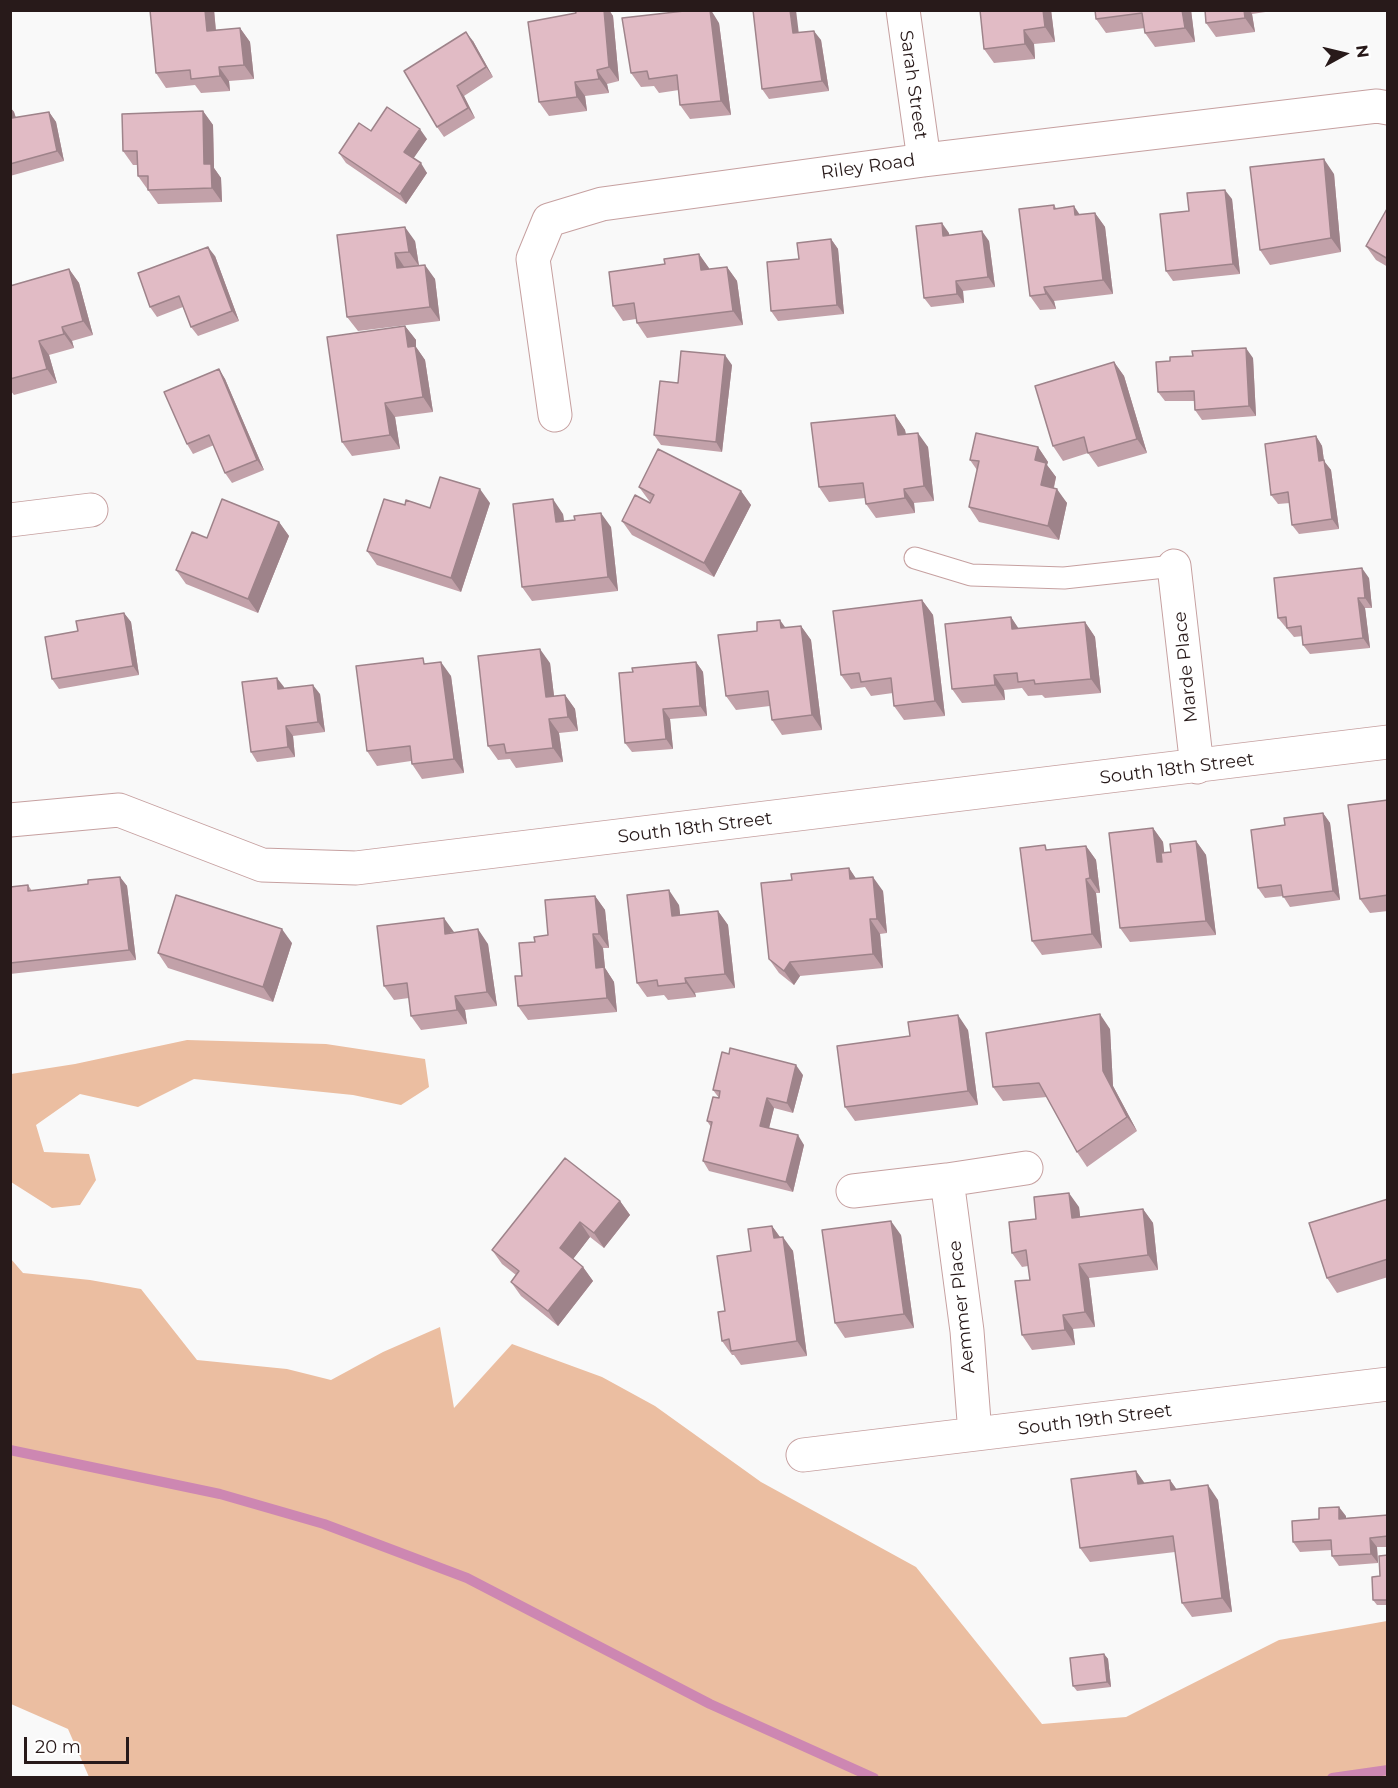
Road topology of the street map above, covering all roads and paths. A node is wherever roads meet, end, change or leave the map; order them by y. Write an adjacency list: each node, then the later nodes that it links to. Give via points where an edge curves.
1 (903, 10): 3 (street, Sarah Street)
2 (1388, 108): 3 (street, Riley Road, via 1377,106)
3 (924, 160): 4 (street, Riley Road, via 603,204 549,220 533,259)
4 (555, 415)
5 (91, 510): 6 (street)
6 (10, 520)
7 (915, 558): 8 (lane, via 971,575 1065,578)
8 (1174, 566): 10 (street, Marde Place)
9 (1388, 742): 10 (street, South 18th Street)
10 (1197, 767): 11 (street, South 18th Street, via 356,868 262,865 119,810)
11 (10, 820)
12 (1026, 1168): 13 (street)
13 (947, 1180): 14 (street); 16 (street, Aemmer Place, via 967,1331)
14 (853, 1191)
15 (1388, 1384): 16 (street, South 19th Street)
16 (975, 1434): 17 (street, South 19th Street)
17 (803, 1455)

